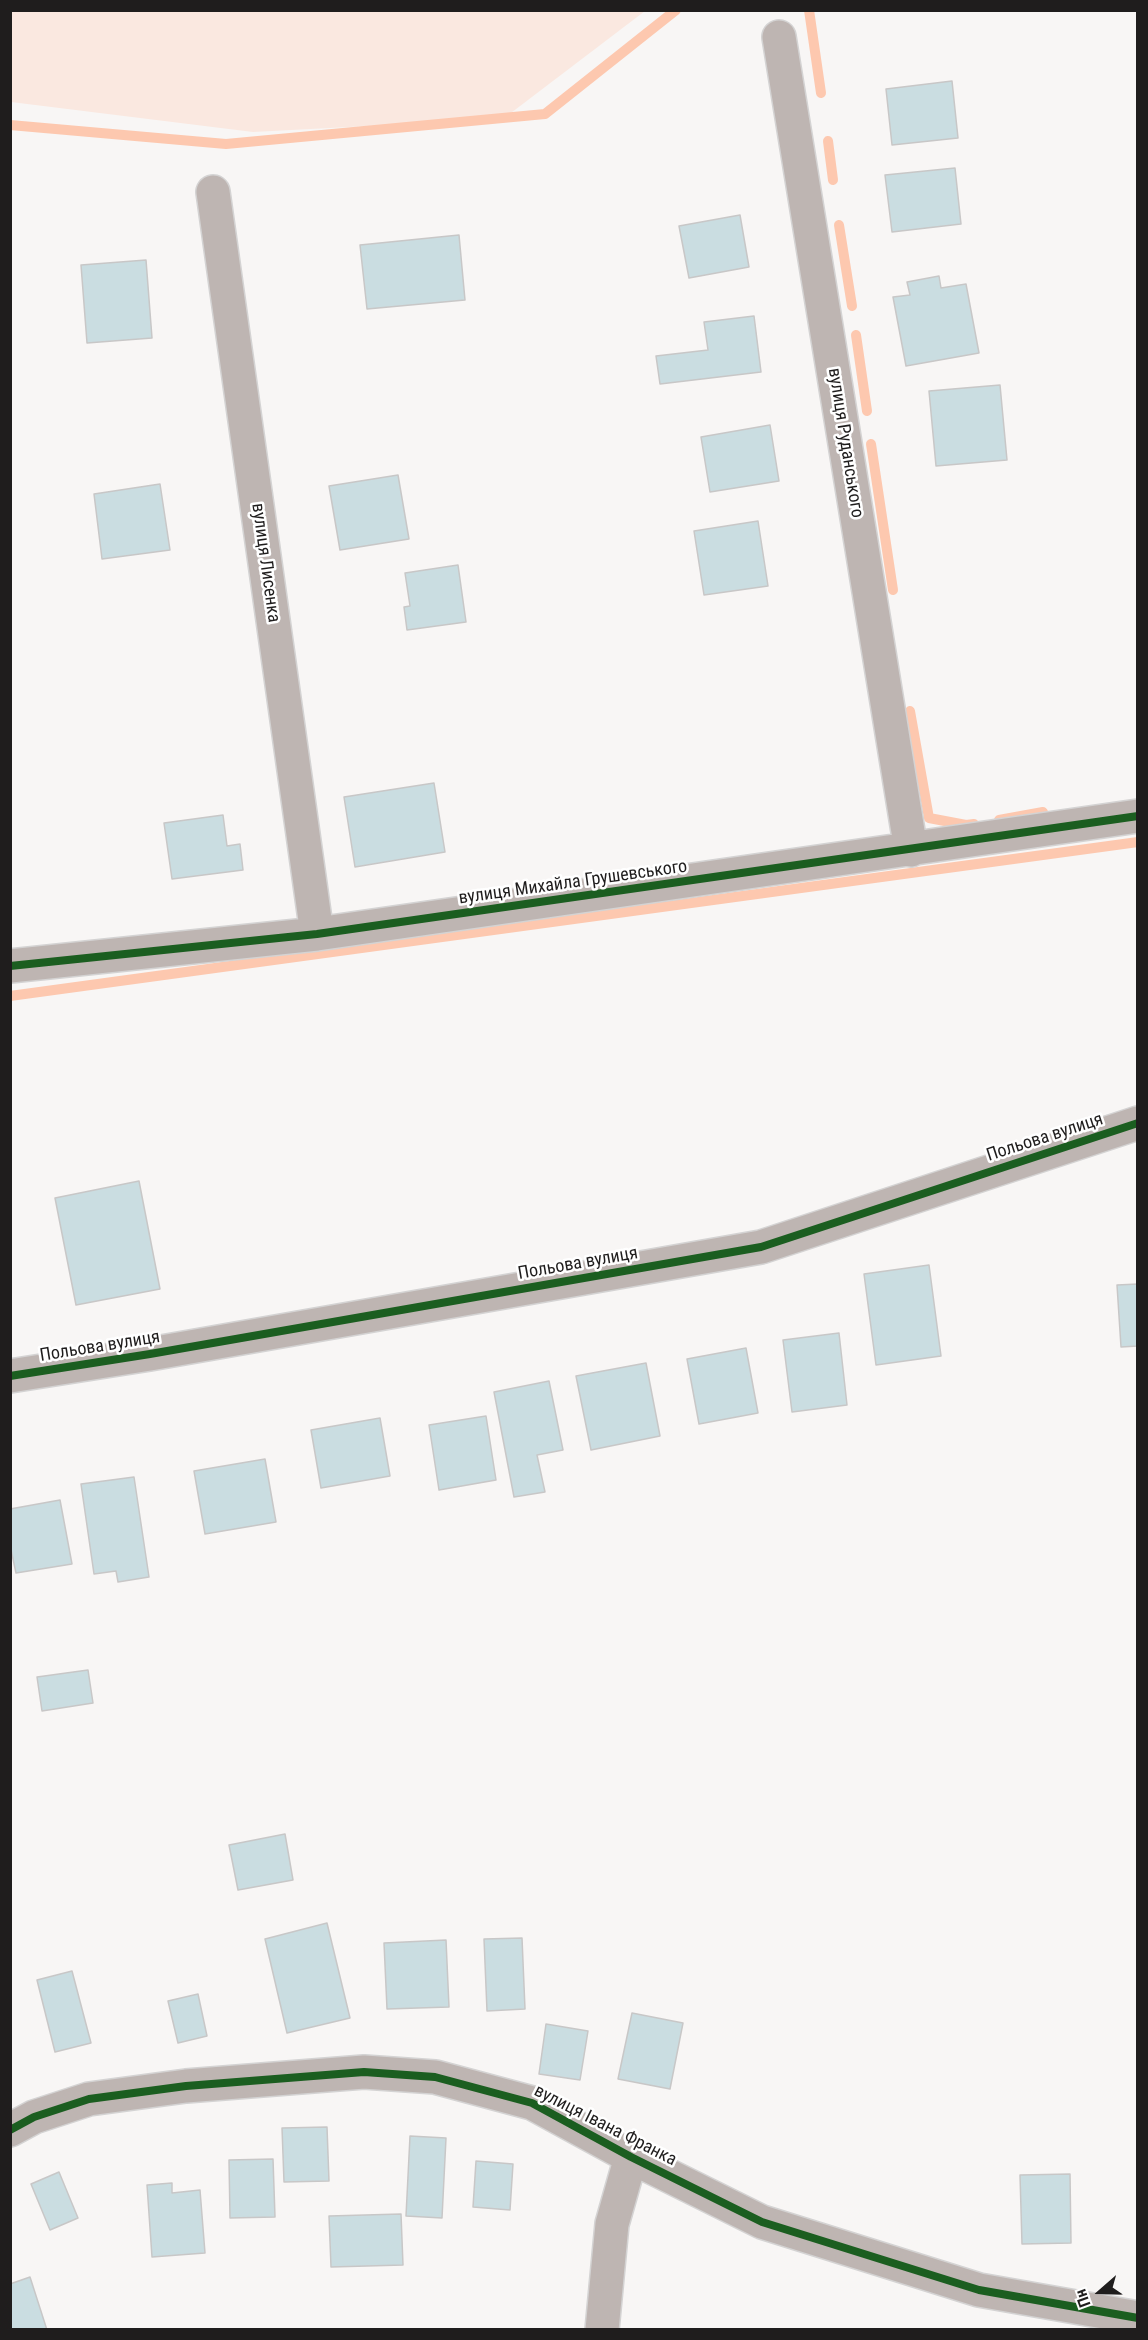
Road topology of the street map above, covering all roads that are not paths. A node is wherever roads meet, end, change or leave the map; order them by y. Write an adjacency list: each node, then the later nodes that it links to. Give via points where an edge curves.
1 (779, 37): 4 (street, вулиця Руданського)
2 (213, 192): 5 (street, вулиця Лисенка)
3 (1137, 816): 4 (street, вулиця Михайла Грушевського)
4 (911, 850): 5 (street, вулиця Михайла Грушевського)
5 (317, 934): 6 (street, вулиця Михайла Грушевського)
6 (10, 966)
7 (1137, 1123): 8 (street, Польова вулиця, via 761,1247)
8 (10, 1376)
9 (10, 2130): 10 (street, вулиця Івана Франка, via 34,2117 89,2099 186,2086 364,2072 435,2077 532,2103)
10 (631, 2157): 11 (street, вулиця Івана Франка, via 762,2223 979,2290); 12 (street, via 612,2224)
11 (1137, 2318)
12 (602, 2330)

